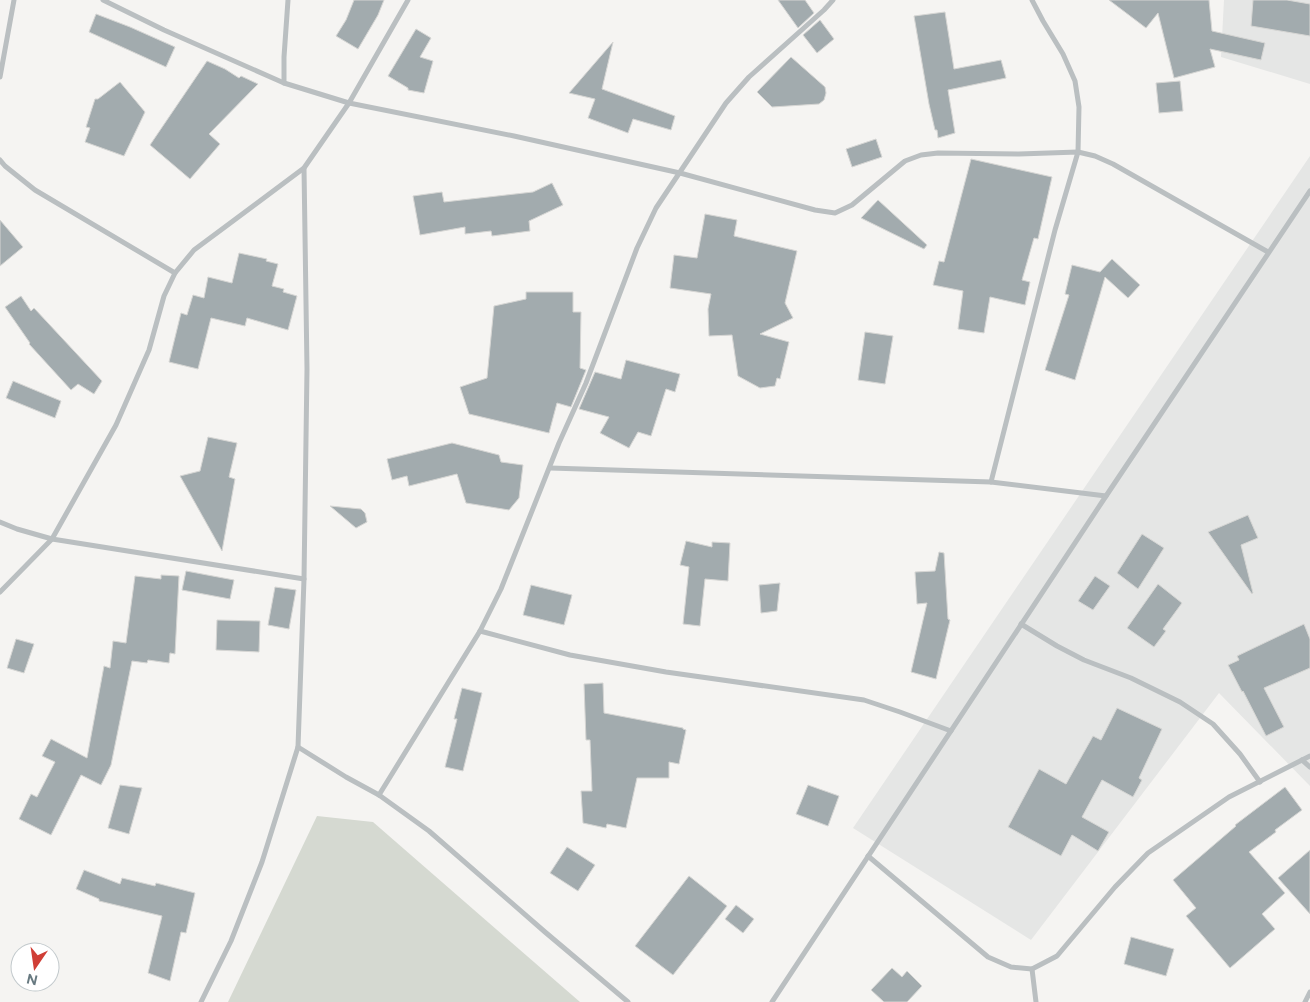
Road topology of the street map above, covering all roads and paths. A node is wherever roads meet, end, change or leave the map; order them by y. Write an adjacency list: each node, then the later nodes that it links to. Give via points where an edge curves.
1 (14, 0): 7 (street)
2 (103, 0): 8 (street)
3 (288, 0): 8 (street)
4 (408, 0): 9 (street)
5 (832, 0): 13 (street, via 749,77 726,103)
6 (1032, 0): 10 (street, via 1075,81 1079,107)
7 (0, 77)
8 (284, 82): 9 (street)
9 (349, 103): 12 (street); 13 (street)
10 (1078, 152): 13 (street, via 921,155 905,161 852,205 835,212 816,210); 15 (street, via 1113,164); 18 (street)
11 (0, 160): 16 (street, via 35,190)
12 (304, 168): 16 (street, via 194,250); 22 (street, via 307,369)
13 (680, 173): 17 (street, via 656,208 637,248)
14 (1310, 191): 15 (street)
15 (1268, 252): 19 (street)
16 (175, 273): 21 (street, via 164,296 149,350 116,425)
17 (550, 468): 18 (street); 25 (street, via 501,589)
18 (991, 482): 19 (street)
19 (1106, 496): 24 (street)
20 (0, 522): 21 (street)
21 (52, 539): 22 (street); 23 (street)
22 (304, 579): 27 (street)
23 (0, 592)
24 (1021, 624): 26 (street); 31 (street, via 1084,660 1180,702 1213,724)
25 (480, 631): 26 (street, via 570,655 864,700); 32 (street)
26 (951, 731): 33 (street)
27 (298, 747): 32 (street); 36 (street, via 262,862 231,941)
28 (1310, 756): 29 (street)
29 (1302, 760): 30 (street); 31 (street)
30 (1310, 767)
31 (1260, 782): 34 (street, via 1229,797 1148,853 1115,886 1057,956)
32 (380, 794): 37 (street, via 429,831)
33 (868, 856): 34 (street, via 988,957 1011,967); 38 (street)
34 (1032, 969): 39 (street)
35 (1310, 992): 40 (street)
36 (201, 1002)
37 (628, 1002)
38 (772, 1002)
39 (1036, 1002)
40 (1305, 1002)

